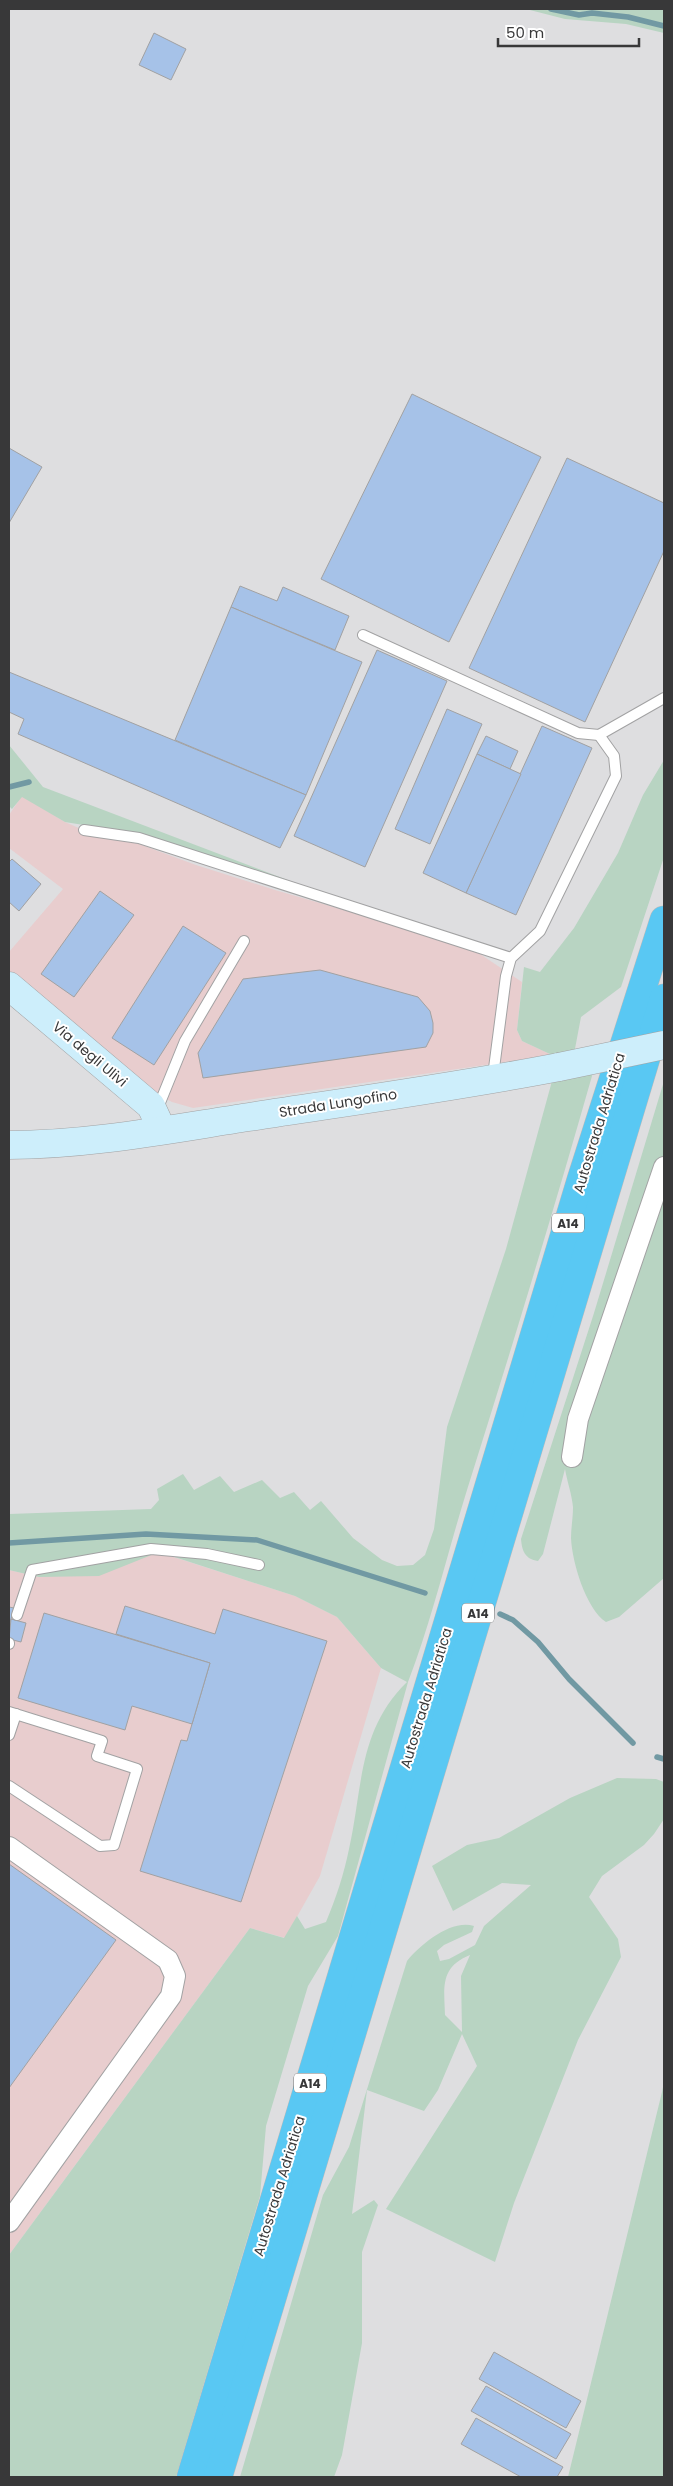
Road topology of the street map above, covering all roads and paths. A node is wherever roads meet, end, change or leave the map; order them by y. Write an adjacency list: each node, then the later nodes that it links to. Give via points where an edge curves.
1 (363, 635): 3 (lane, via 578,733)
2 (664, 698): 3 (lane)
3 (599, 735): 7 (lane, via 614,756 616,776 540,931)
4 (84, 830): 7 (lane, via 139,838)
5 (664, 920): 16 (highway, Autostrada Adriatica / A14, via 578,1190)
6 (244, 941): 12 (lane, via 184,1041)
7 (511, 958): 11 (lane)
8 (9, 986): 12 (main road, Via degli Ulivi, via 135,1091 151,1106)
9 (664, 998): 16 (highway, Autostrada Adriatica / A14)
10 (664, 1045): 11 (main road, Strada Lungofino, bridge)
11 (493, 1080): 12 (main road, Strada Lungofino)
12 (158, 1122): 13 (main road, Strada Lungofino, via 63,1142)
13 (9, 1145)
14 (664, 1167): 15 (street, via 578,1419)
15 (572, 1457)
16 (490, 1529): 19 (highway, Autostrada Adriatica / A14)
17 (260, 1565): 18 (lane, via 207,1554 152,1549 32,1570)
18 (17, 1615)
19 (441, 1692): 25 (highway, Autostrada Adriatica / A14); 26 (highway, Autostrada Adriatica / A14)
20 (12, 1713): 21 (lane); 22 (lane, via 102,1740 97,1756 137,1768 114,1845 100,1846)
21 (9, 1735)
22 (9, 1786)
23 (9, 1846): 24 (street, via 168,1960 174,1976 172,1996)
24 (9, 2222)
25 (191, 2477)
26 (218, 2477)

